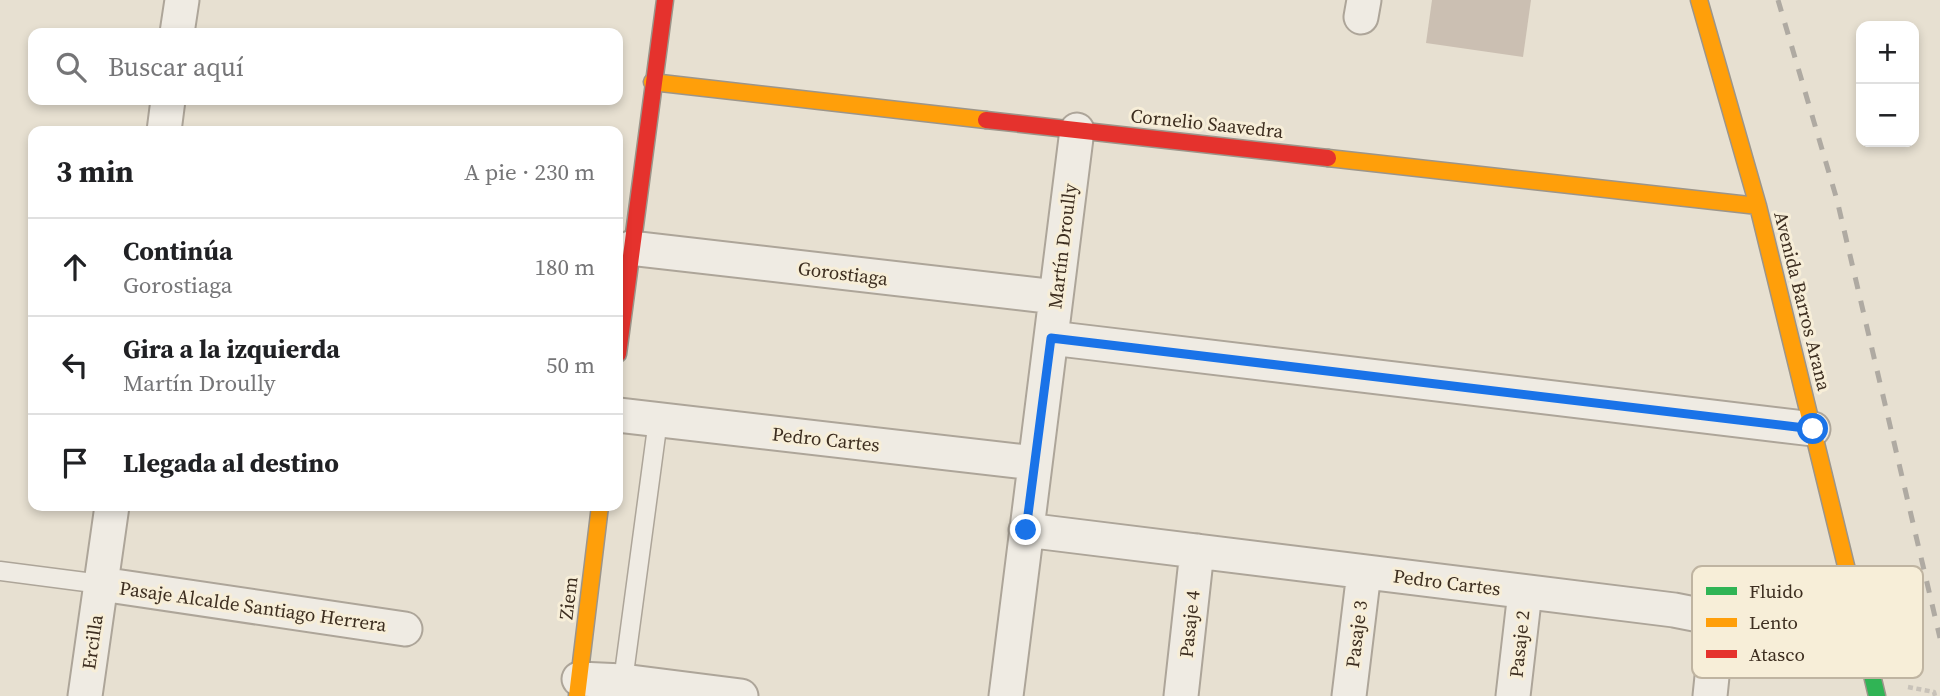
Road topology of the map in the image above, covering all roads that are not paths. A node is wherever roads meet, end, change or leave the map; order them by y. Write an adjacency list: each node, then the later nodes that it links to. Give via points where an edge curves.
1 (182, 0): 4 (street)
2 (665, 0): 5 (street)
3 (1699, 0): 9 (street, Avenida Barros Arana)
4 (178, 28)
5 (652, 82): 8 (street, Cornelio Saavedra); 10 (street)
6 (167, 105): 7 (street)
7 (165, 126)
8 (1077, 130): 9 (street, Cornelio Saavedra); 11 (street, Martín Droully)
9 (1758, 206): 16 (street, Avenida Barros Arana)
10 (630, 248): 11 (street, Gorostiaga); 12 (street)
11 (1056, 297): 13 (street, Martín Droully)
12 (623, 310)
13 (1051, 338): 16 (street); 17 (street, Martín Droully)
14 (623, 416): 15 (street, Pedro Cartes)
15 (658, 420): 17 (street, Pedro Cartes); 31 (lane)
16 (1813, 429): 22 (street, Avenida Barros Arana)
17 (1035, 463): 20 (street, Martín Droully)
18 (111, 511): 25 (street, Ercilla)
19 (599, 511): 32 (street, Ziem)
20 (1026, 530): 21 (street, Pedro Cartes); 35 (street, Martín Droully)
21 (1197, 551): 24 (street, Pedro Cartes); 36 (street, Pasaje 4)
22 (1846, 566)
23 (0, 570): 25 (lane)
24 (1364, 572): 26 (street, Pedro Cartes); 37 (street, Pasaje 3)
25 (101, 584): 28 (street, Pasaje Alcalde Santiago Herrera); 33 (street, Ercilla)
26 (1525, 592): 27 (street, Pedro Cartes); 38 (street, Pasaje 2)
27 (1692, 614)
28 (405, 629)
29 (1712, 678): 39 (street)
30 (1873, 678): 40 (street, Avenida Barros Arana)
31 (623, 681): 32 (street); 34 (street)
32 (578, 687)
33 (85, 696)
34 (741, 696)
35 (1006, 696)
36 (1181, 696)
37 (1349, 696)
38 (1513, 696)
39 (1710, 696)
40 (1877, 696)

